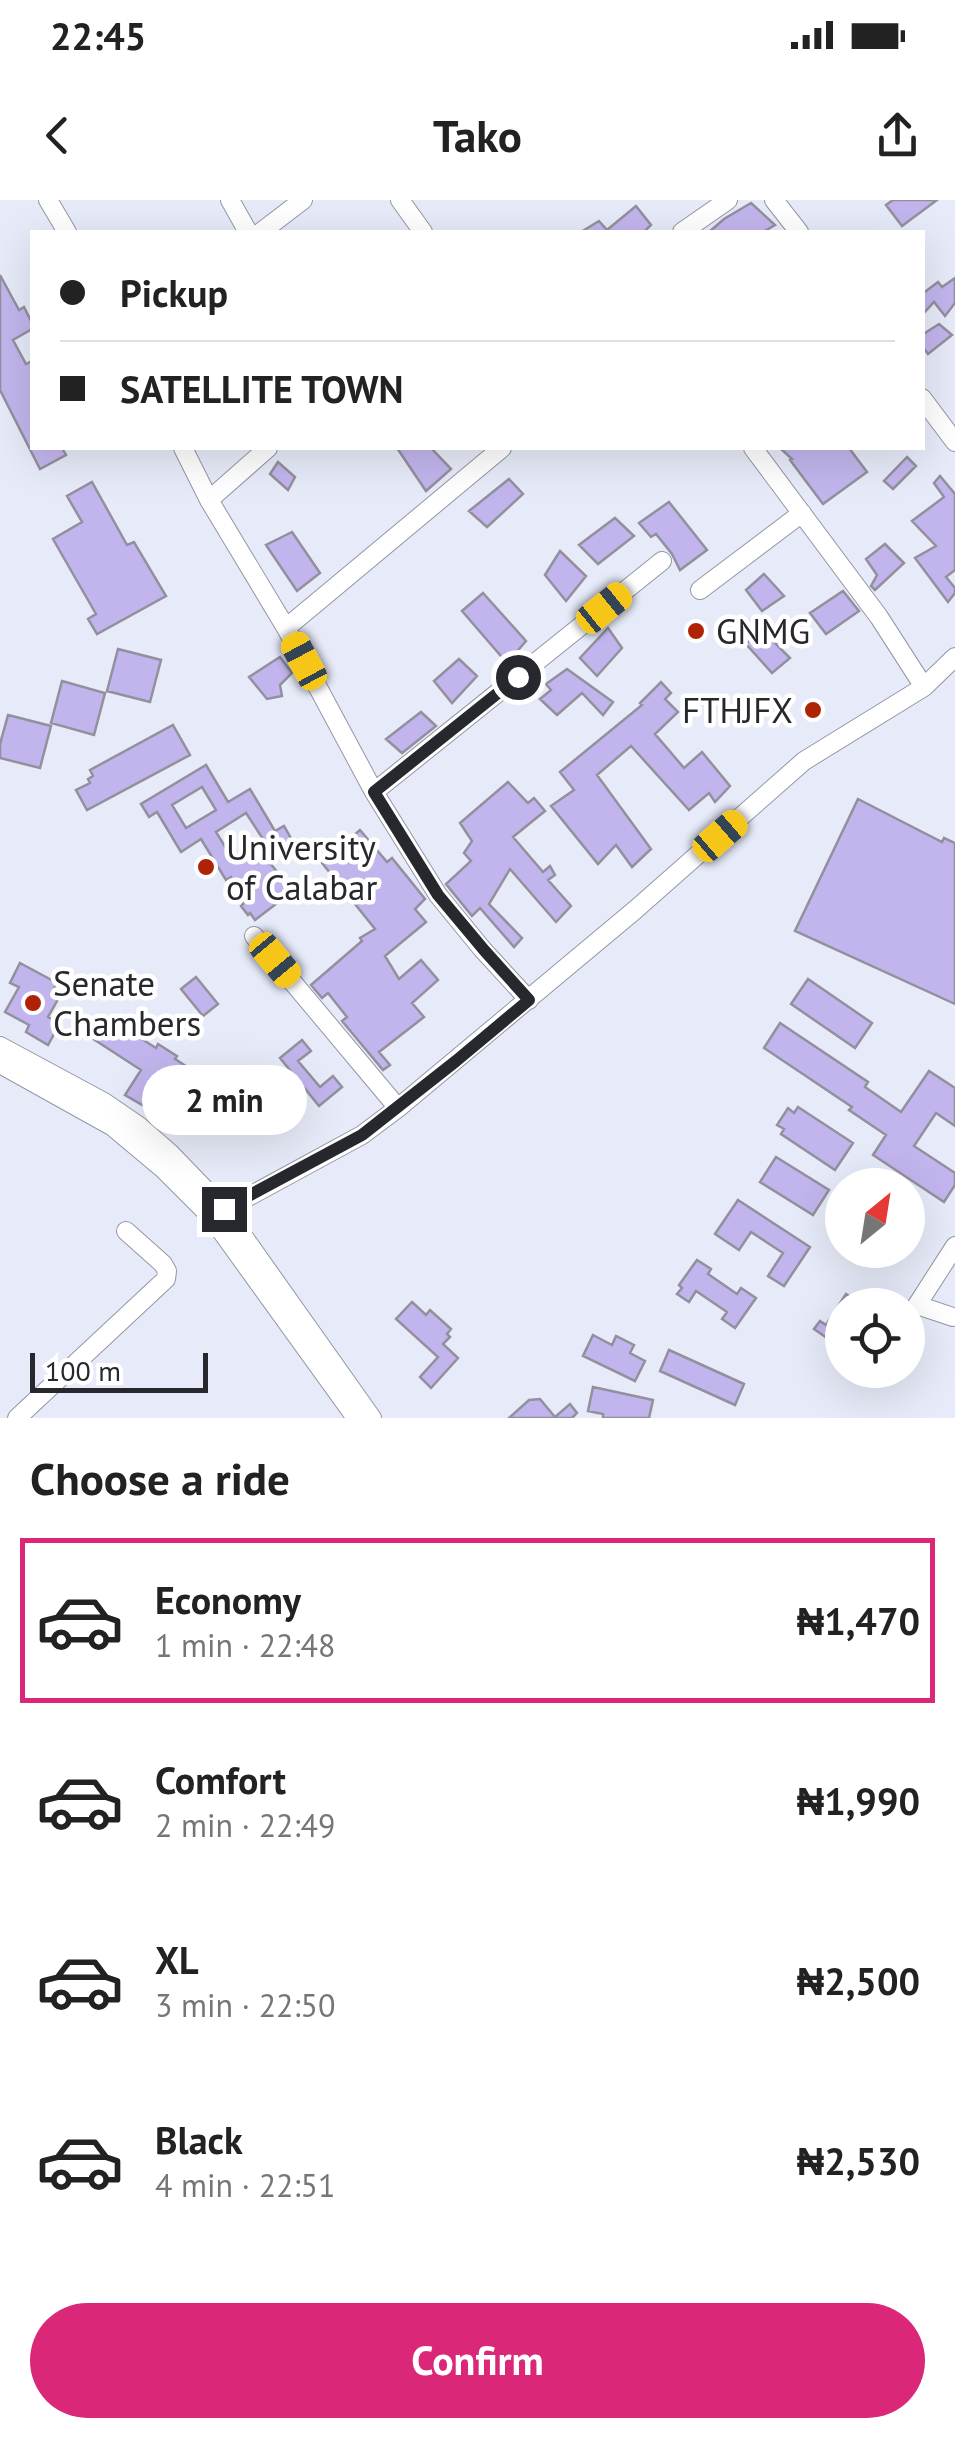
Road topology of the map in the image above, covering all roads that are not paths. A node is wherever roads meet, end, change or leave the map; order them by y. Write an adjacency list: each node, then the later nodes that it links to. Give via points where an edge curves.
1 (48, 200): 7 (street)
2 (230, 200): 8 (street)
3 (302, 200): 9 (street)
4 (400, 200): 10 (street)
5 (728, 200): 11 (street)
6 (774, 200): 12 (street)
7 (66, 230)
8 (247, 230)
9 (263, 230)
10 (422, 230)
11 (685, 230)
12 (797, 230)
13 (925, 402): 14 (street)
14 (955, 442)
15 (184, 450): 19 (street)
16 (266, 450): 19 (street)
17 (500, 450): 23 (street)
18 (754, 450): 20 (street)
19 (209, 500): 23 (street)
20 (802, 513): 22 (street); 25 (street)
21 (662, 561): 26 (street)
22 (700, 590)
23 (286, 628): 26 (street)
24 (955, 657): 25 (street)
25 (924, 688): 28 (street, via 804,761)
26 (374, 792): 28 (street, via 438,895)
27 (254, 936): 31 (street)
28 (529, 1000): 31 (street)
29 (0, 1046): 32 (street, via 138,1126 170,1153)
30 (0, 1064): 32 (street, via 112,1126)
31 (398, 1108): 32 (street, via 362,1135)
32 (218, 1213): 37 (street); 38 (street)
33 (126, 1230): 36 (street, via 164,1264 166,1279)
34 (955, 1246): 35 (street, via 917,1305)
35 (953, 1317)
36 (18, 1418)
37 (356, 1418)
38 (372, 1418)

